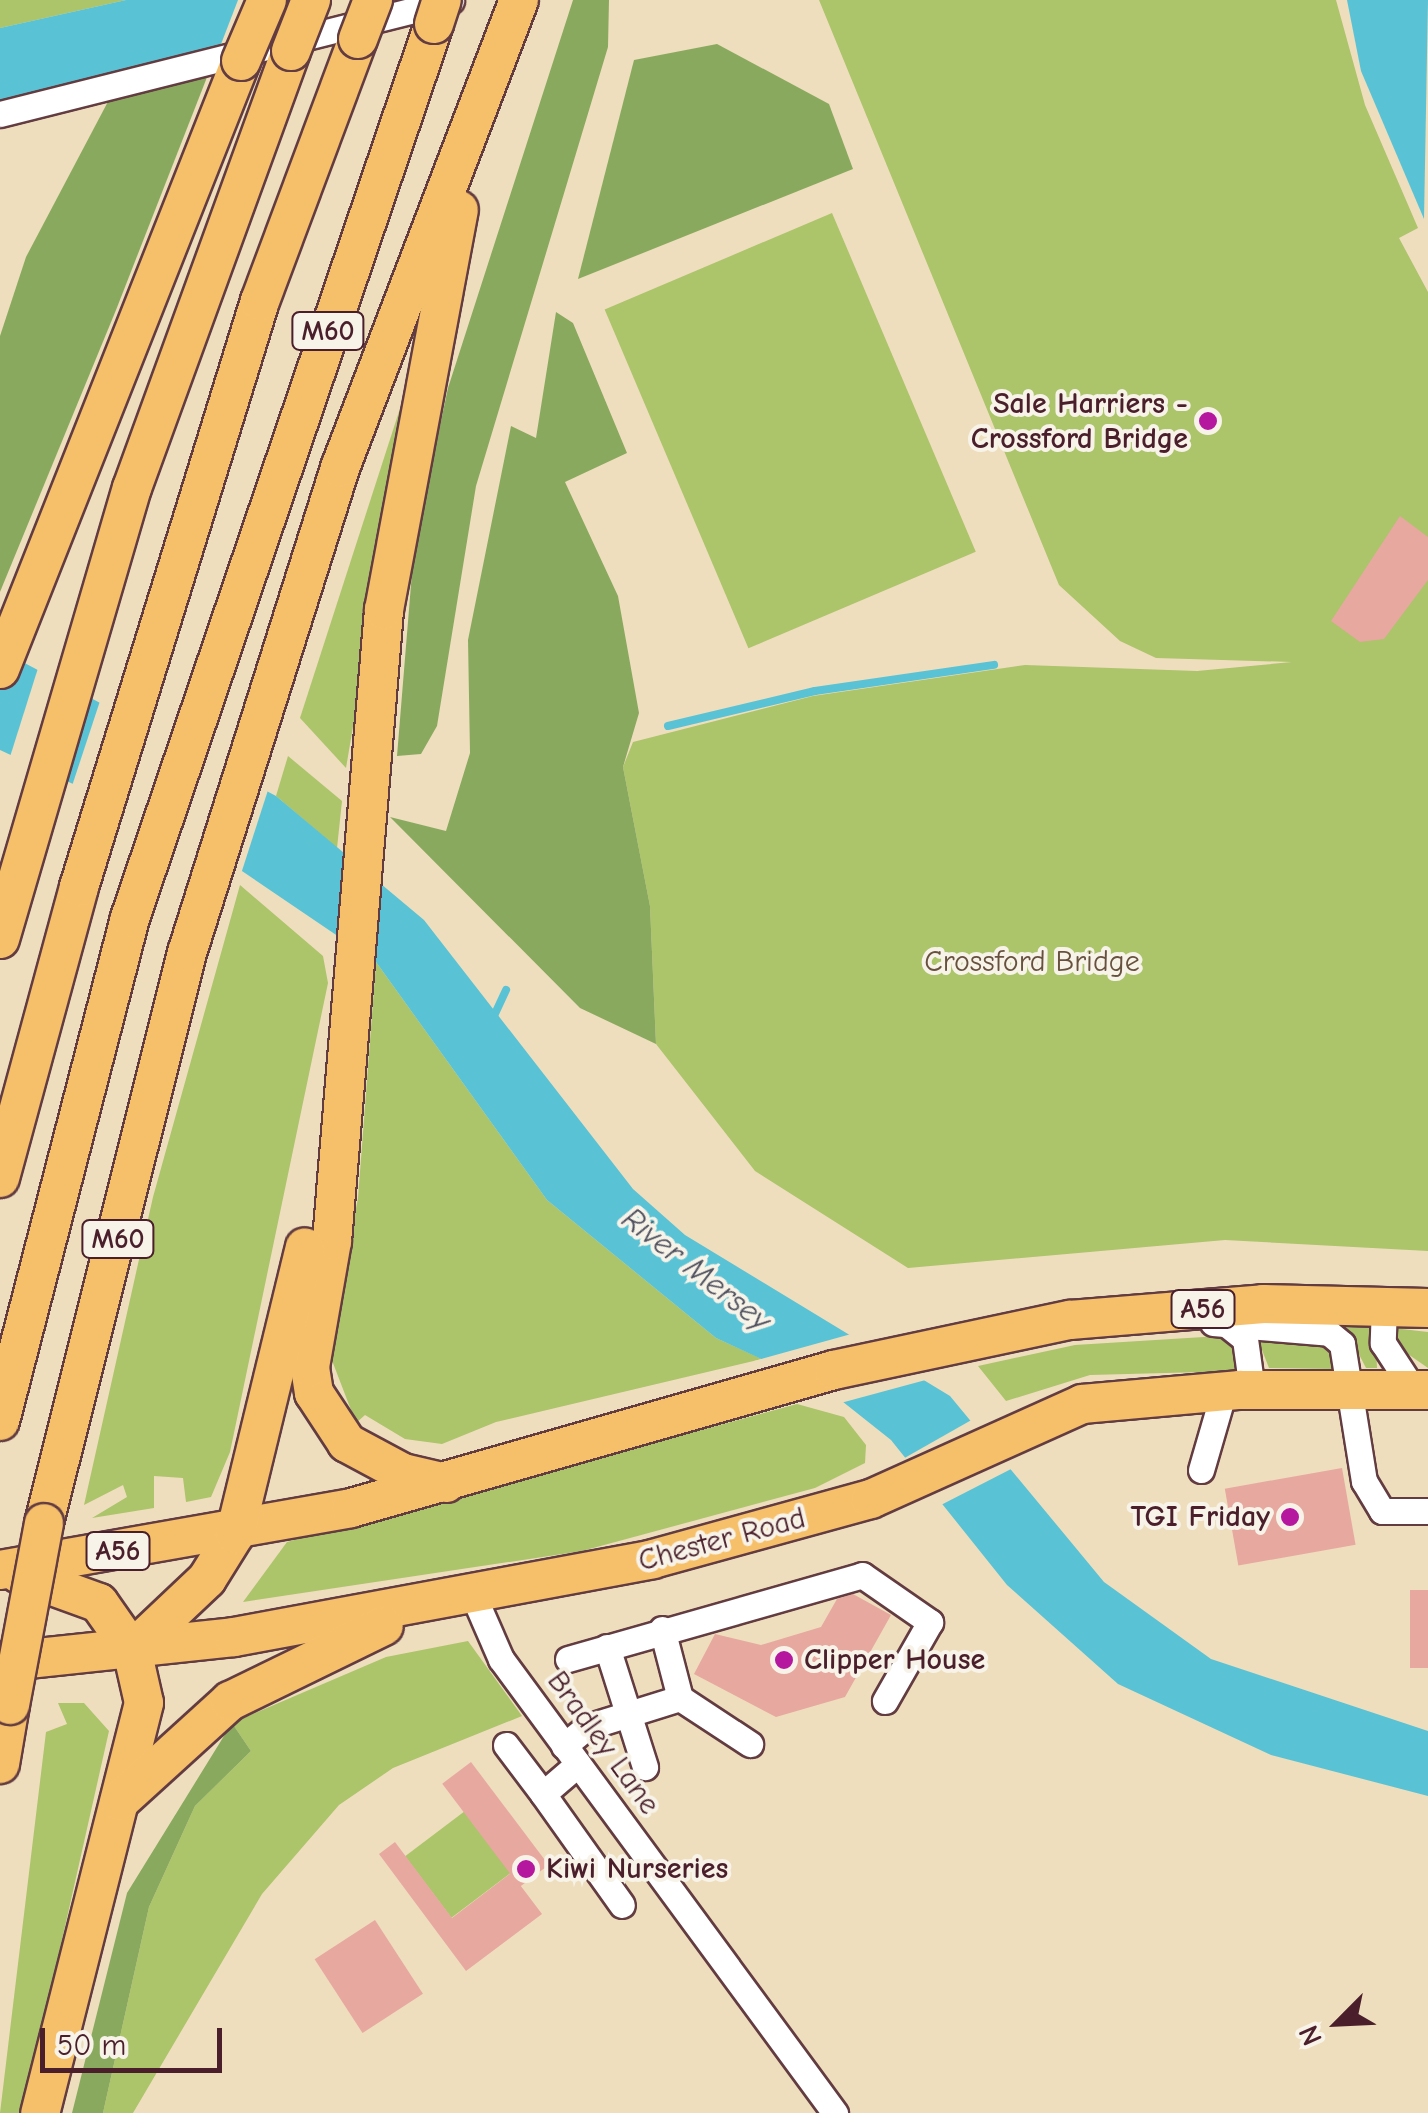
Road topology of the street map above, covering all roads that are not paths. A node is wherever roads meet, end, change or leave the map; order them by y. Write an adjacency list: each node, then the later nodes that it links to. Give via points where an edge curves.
1 (267, 0): 7 (highway, bridge)
2 (290, 0): 7 (highway)
3 (311, 0): 7 (highway, bridge)
4 (373, 0): 13 (highway, M60, bridge, via 260,301 79,886)
5 (518, 4): 8 (highway, M60)
6 (445, 8): 9 (street); 21 (highway, M60, via 130,918)
7 (266, 56): 10 (highway); 11 (highway, via 102,581)
8 (482, 106): 12 (highway, M60, via 407,463); 40 (highway, M60, bridge, via 378,366 186,952 44,1523)
9 (0, 114)
10 (0, 669)
11 (0, 939)
12 (348, 1048): 23 (highway, M60, via 332,1240 310,1367 339,1434 370,1459); 25 (highway, M60, via 258,1469)
13 (0, 1178)
14 (1384, 1305): 15 (highway, A56); 16 (highway, A56); 19 (street, via 1383,1343)
15 (1428, 1308)
16 (1149, 1313): 17 (street); 23 (highway, A56, via 979,1336)
17 (1226, 1324): 18 (street, via 1329,1333 1342,1344); 20 (street, via 1245,1340)
18 (1352, 1389): 19 (highway, Chester Road); 20 (highway, Chester Road); 24 (street, via 1356,1447 1382,1511)
19 (1421, 1389)
20 (1238, 1390): 22 (street); 27 (highway, Chester Road, via 1082,1404 831,1512)
21 (0, 1421)
22 (1201, 1470)
23 (446, 1482): 25 (highway, A56)
24 (1428, 1511)
25 (235, 1534): 26 (highway, A56); 31 (highway, A56, via 206,1579)
26 (1, 1570): 31 (highway, A56, via 99,1604)
27 (474, 1598): 28 (highway, Chester Road); 39 (street, Bradley Lane, via 502,1659)
28 (427, 1606): 31 (highway, Chester Road); 43 (highway, via 221,1708)
29 (662, 1630): 30 (street); 34 (street); 35 (street, via 862,1576 930,1622)
30 (607, 1647): 32 (street); 36 (street)
31 (132, 1650): 33 (highway, Chester Road); 43 (highway, via 142,1716)
32 (568, 1659)
33 (0, 1662)
34 (680, 1698): 36 (street); 37 (street)
35 (886, 1701)
36 (629, 1714): 39 (street); 41 (street)
37 (750, 1744)
38 (506, 1745): 42 (street)
39 (571, 1755): 42 (street); 46 (street, Bradley Lane)
40 (0, 1764)
41 (645, 1767)
42 (543, 1794): 44 (street)
43 (119, 1802): 45 (highway)
44 (622, 1905)
45 (40, 2113)
46 (835, 2113)

